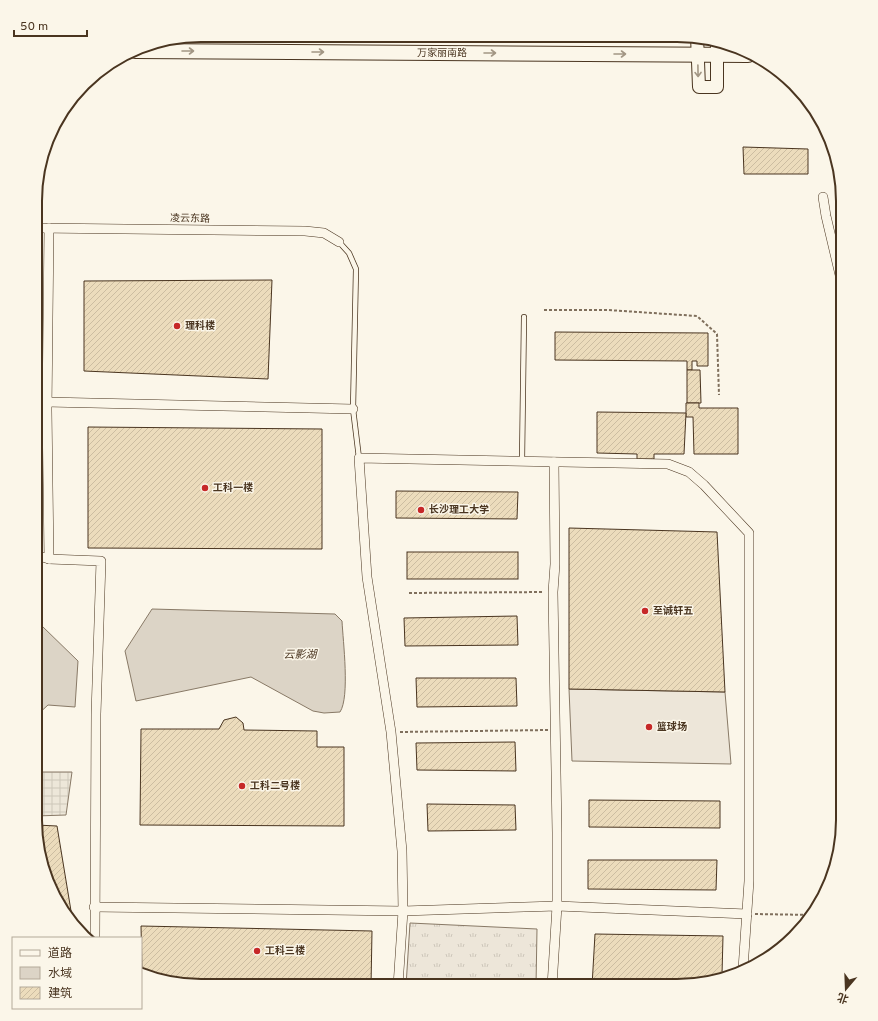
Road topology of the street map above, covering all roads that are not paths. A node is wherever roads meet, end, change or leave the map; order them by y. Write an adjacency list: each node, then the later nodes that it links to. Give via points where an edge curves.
1 (698, 43): 5 (main road)
2 (717, 49): 4 (main road, 万家丽南路); 5 (main road, 万家丽南路); 5 (main road, one-way to 2, via 699,87 717,87)
3 (147, 51): 5 (main road, 万家丽南路, one-way to 5)
4 (733, 52)
5 (698, 55)
6 (823, 197): 10 (street)
7 (42, 228): 8 (street, 凌云东路)
8 (49, 228): 9 (street, 凌云东路, via 305,231 324,233); 12 (street)
9 (339, 242): 14 (lane, via 349,254 356,269)
10 (836, 258)
11 (524, 317): 16 (lane)
12 (47, 406): 13 (street); 14 (street); 19 (street)
13 (42, 408)
14 (353, 409): 15 (lane)
15 (358, 458): 16 (street); 22 (street, via 367,578 391,732 402,851)
16 (522, 461): 17 (street)
17 (554, 462): 20 (street); 23 (street, via 668,464 689,472 749,533)
18 (42, 557): 19 (street)
19 (49, 559): 21 (street, via 101,560)
20 (557, 906): 22 (street); 23 (street); 27 (street)
21 (94, 907): 22 (street); 24 (street)
22 (403, 911): 26 (street)
23 (747, 914): 25 (street)
24 (95, 937)
25 (743, 965)
26 (398, 979)
27 (552, 979)

